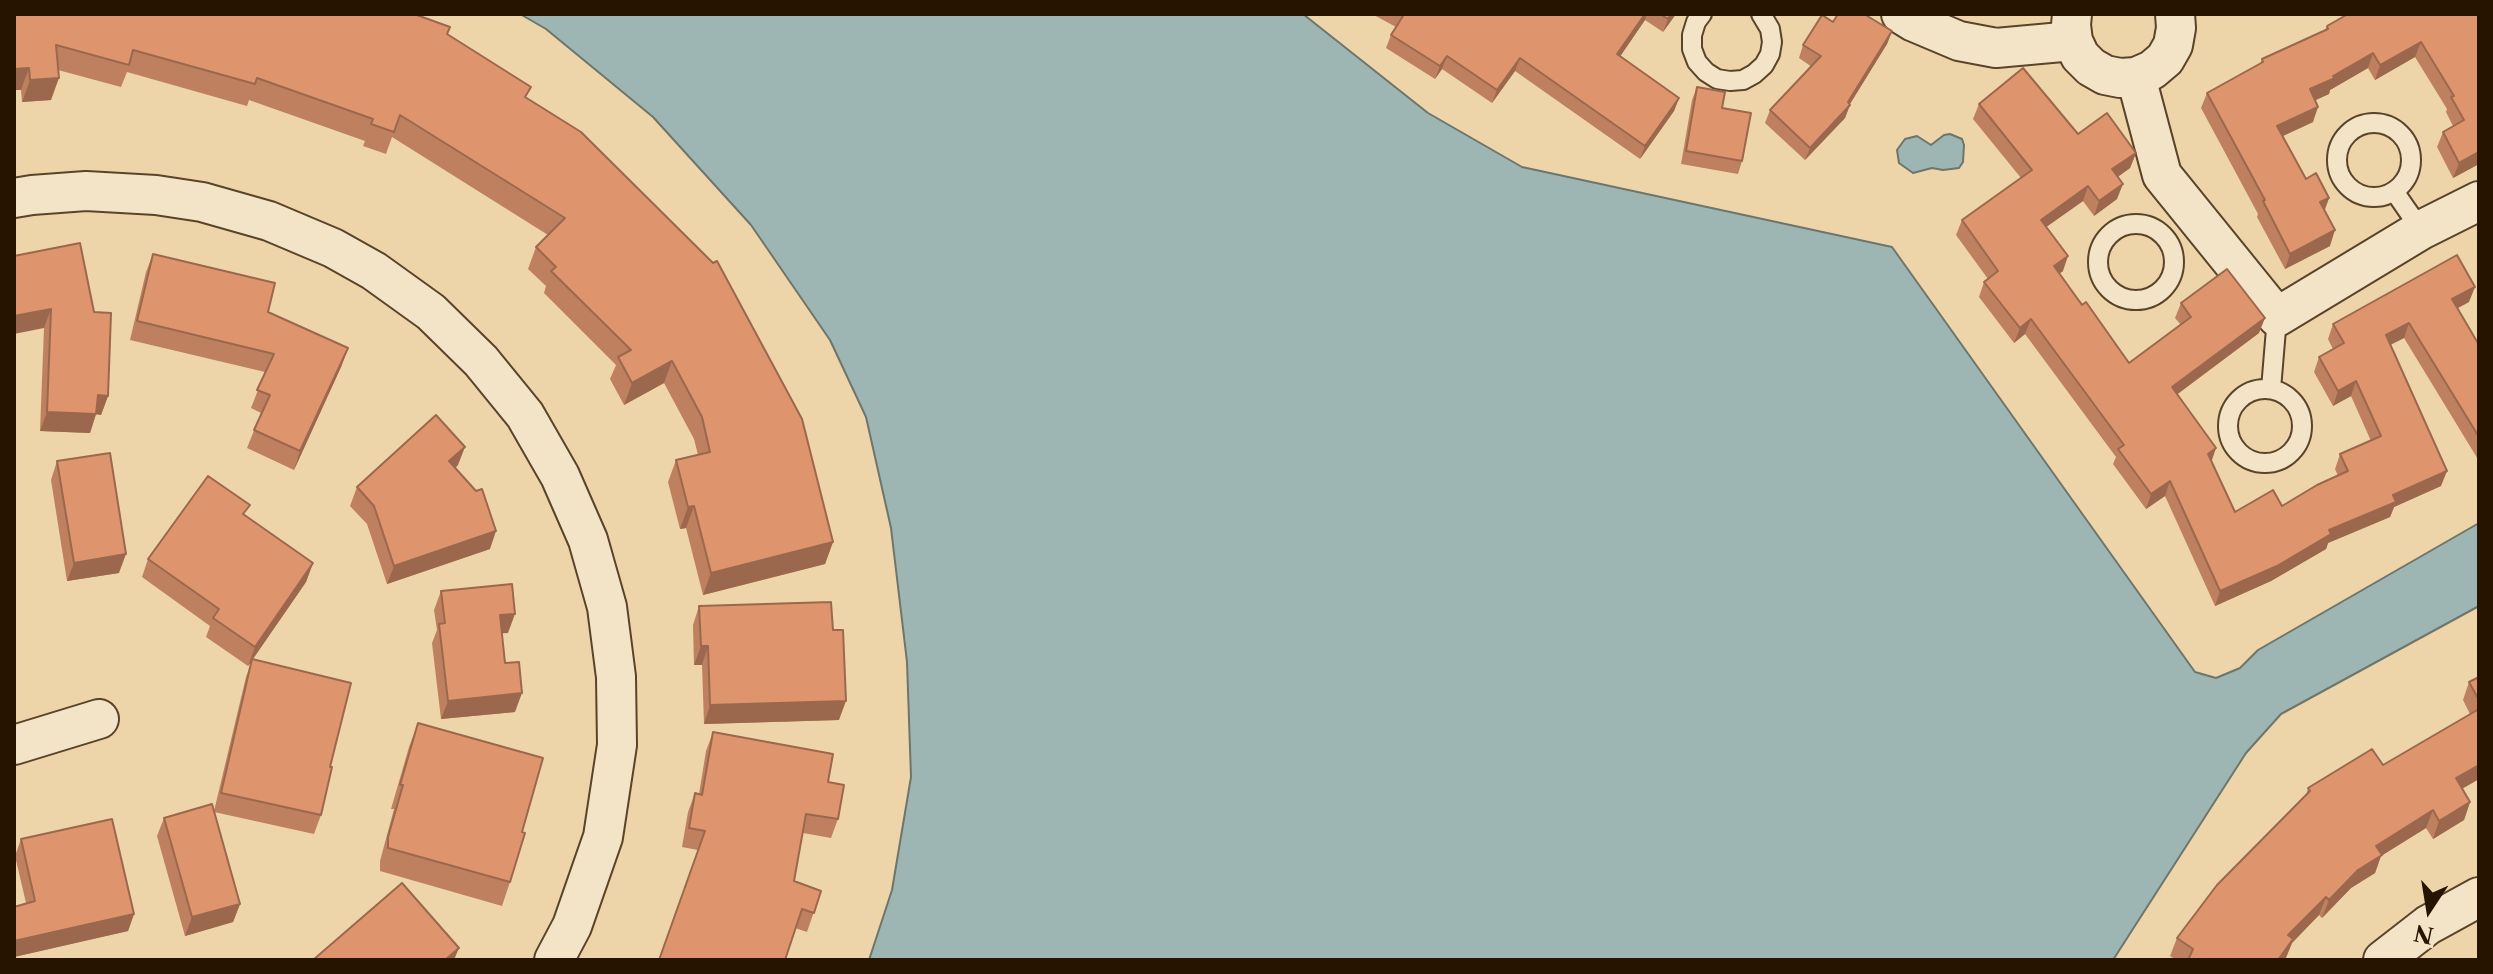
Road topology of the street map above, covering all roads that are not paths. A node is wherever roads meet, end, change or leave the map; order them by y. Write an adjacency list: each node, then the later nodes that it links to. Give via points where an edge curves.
1 (1702, 14): 2 (lane, via 1692,35 1697,62 1717,79 1730,81 1754,74 1770,54 1770,29)
2 (1761, 14)
3 (1901, 14): 5 (street, via 1959,41 1996,48)
4 (2175, 14): 6 (street, via 2173,45 2165,59)
5 (2073, 28): 6 (street, via 2080,56 2091,67 2105,75)
6 (2136, 77): 10 (street)
7 (2394, 191): 7 (lane, via 2412,162 2406,139 2376,122 2353,128 2339,148 2339,174 2357,193 2382,196); 11 (lane)
8 (14, 198): 17 (street, via 86,191 156,195 202,202 282,226 361,264 431,312 525,415 588,540 607,607 616,677 617,745 603,837 572,926)
9 (2479, 202): 11 (street)
10 (2181, 227): 10 (lane, via 2156,230 2133,224 2111,233 2098,255 2108,289 2132,301 2157,295 2173,275 2173,249); 12 (street)
11 (2421, 230): 12 (street)
12 (2277, 317): 13 (lane)
13 (2271, 389): 13 (lane, via 2246,394 2230,412 2229,436 2235,448 2255,462 2280,460 2298,445 2302,434 2299,410)
14 (99, 719): 15 (street)
15 (14, 745)
16 (2479, 897): 18 (street, via 2428,925)
17 (554, 960)
18 (2383, 960)

